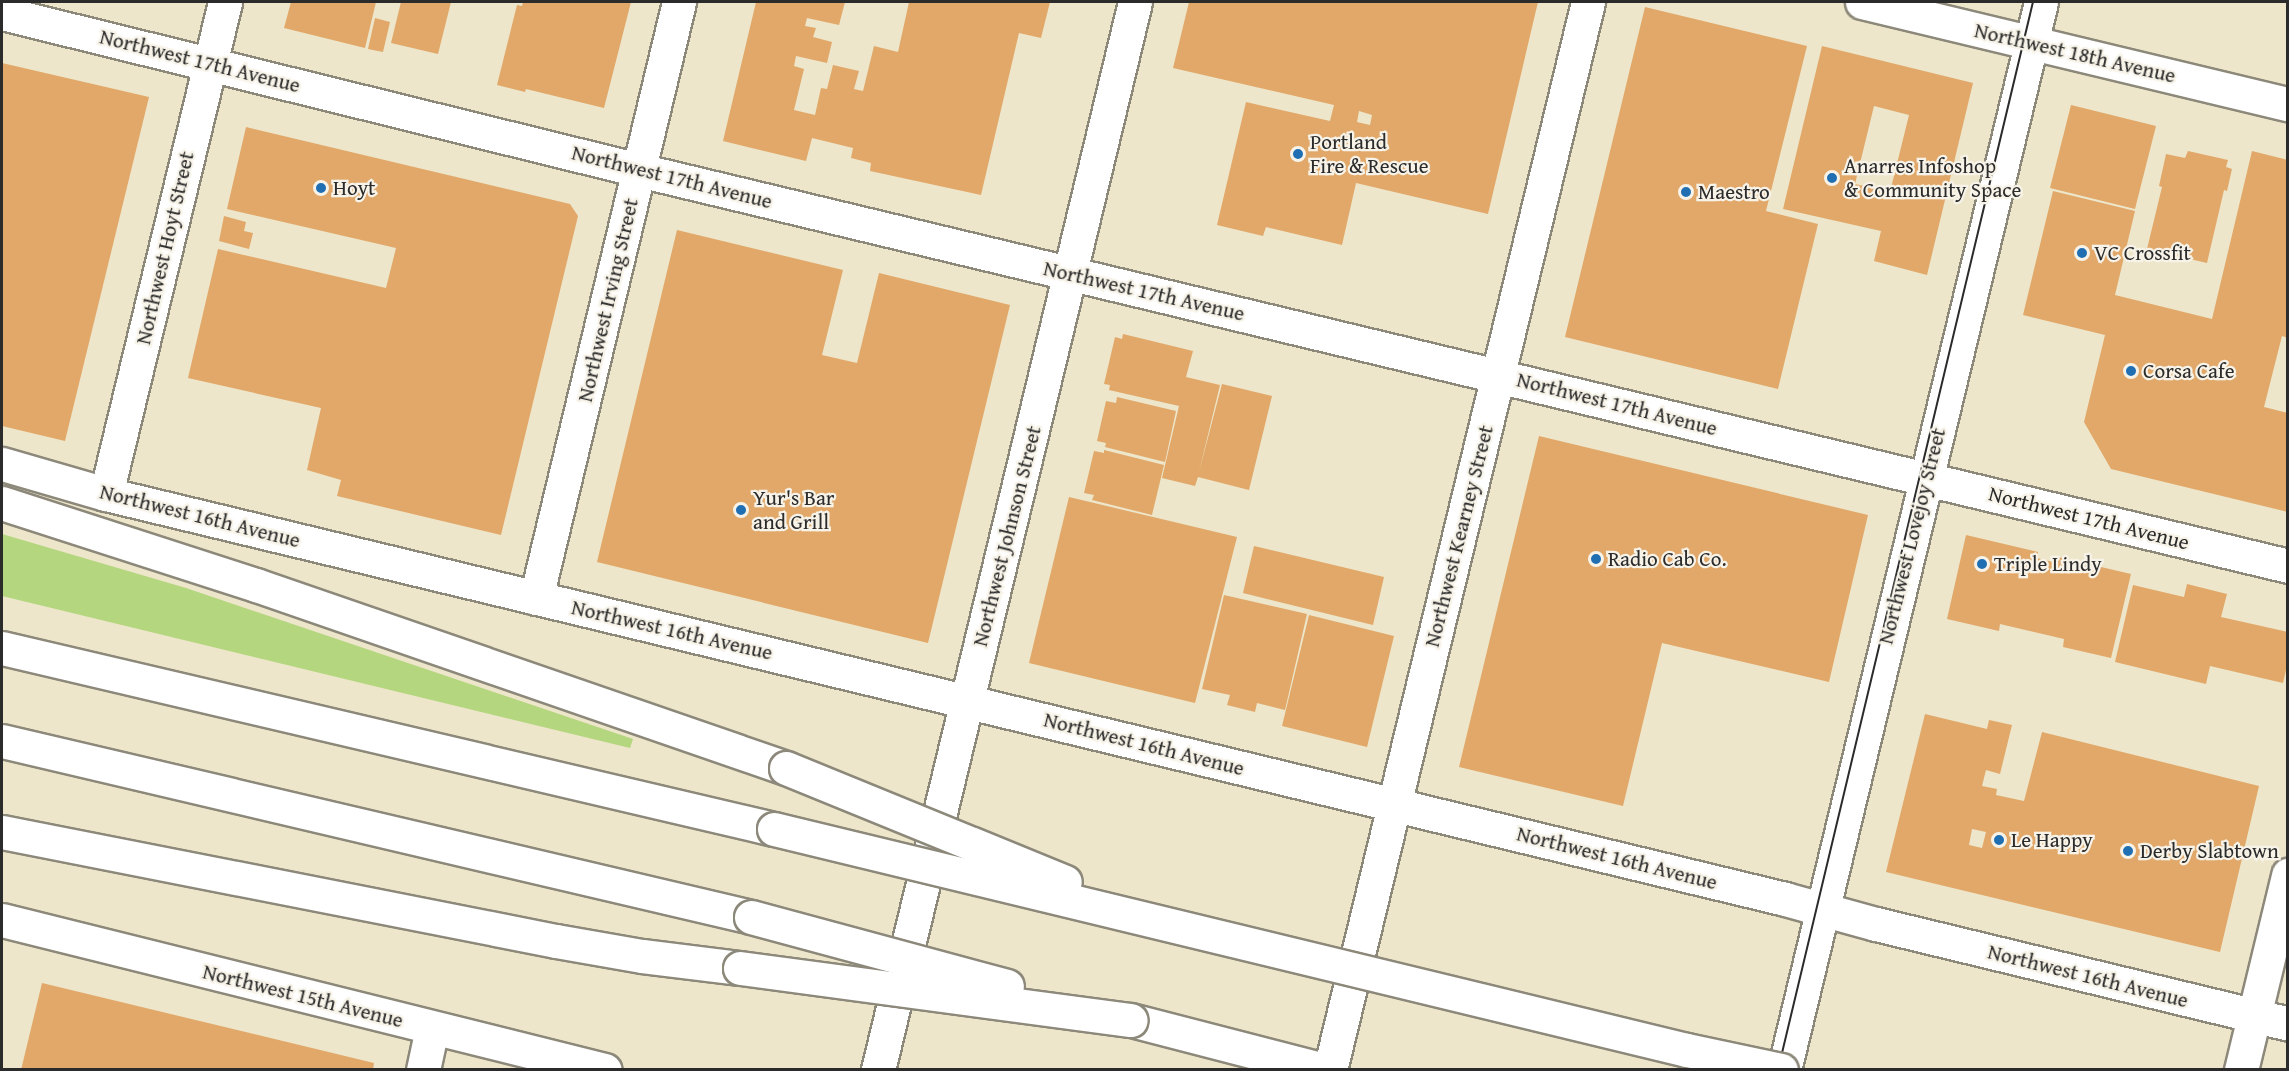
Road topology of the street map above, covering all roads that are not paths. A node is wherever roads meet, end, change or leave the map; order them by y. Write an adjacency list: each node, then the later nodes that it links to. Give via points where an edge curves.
1 (225, 2): 9 (main road, Northwest Hoyt Street)
2 (679, 2): 11 (main road, Northwest Irving Street)
3 (1136, 2): 12 (main road, Northwest Johnson Street)
4 (1588, 2): 13 (main road, Northwest Kearney Street)
5 (1862, 2): 8 (main road, Northwest 18th Avenue)
6 (2041, 2): 8 (main road, Northwest Lovejoy Street)
7 (2, 13): 9 (main road, Northwest 17th Avenue)
8 (2031, 43): 10 (main road, Northwest 18th Avenue); 15 (main road, Northwest Lovejoy Street)
9 (210, 63): 11 (main road, Northwest 17th Avenue); 16 (main road, Northwest Hoyt Street)
10 (2288, 104)
11 (639, 170): 12 (main road, Northwest 17th Avenue); 19 (main road, Northwest Irving Street)
12 (1070, 273): 13 (main road, Northwest 17th Avenue); 21 (main road, Northwest Johnson Street)
13 (1498, 375): 15 (main road, Northwest 17th Avenue); 23 (main road, Northwest Kearney Street)
14 (2, 464): 16 (main road, Northwest 16th Avenue)
15 (1926, 478): 18 (main road, Northwest 17th Avenue); 26 (main road, Northwest Lovejoy Street)
16 (106, 494): 19 (main road, Northwest 16th Avenue)
17 (2, 503): 27 (main road, bridge, via 256,585 786,768)
18 (2288, 566)
19 (536, 598): 21 (main road, Northwest 16th Avenue)
20 (2, 647): 27 (main road, bridge)
21 (967, 701): 23 (main road, Northwest 16th Avenue); 35 (main road, Northwest Johnson Street)
22 (2, 741): 30 (main road, bridge, via 751,916)
23 (1395, 805): 26 (main road, Northwest 16th Avenue); 37 (main road, Northwest Kearney Street)
24 (2, 832): 30 (main road, bridge, via 642,956)
25 (2288, 875): 29 (main road)
26 (1822, 910): 29 (main road, Northwest 16th Avenue); 38 (main road, Northwest Lovejoy Street)
27 (1152, 919): 38 (main road, bridge)
28 (3, 926): 32 (main road, Northwest 15th Avenue)
29 (2254, 1016): 31 (main road, Northwest 16th Avenue); 39 (main road)
30 (1131, 1020): 36 (main road)
31 (2288, 1024)
32 (432, 1028): 33 (main road); 34 (main road, Northwest 15th Avenue)
33 (423, 1070)
34 (605, 1070)
35 (878, 1070)
36 (1325, 1070)
37 (1330, 1070)
38 (1782, 1070)
39 (2241, 1070)

